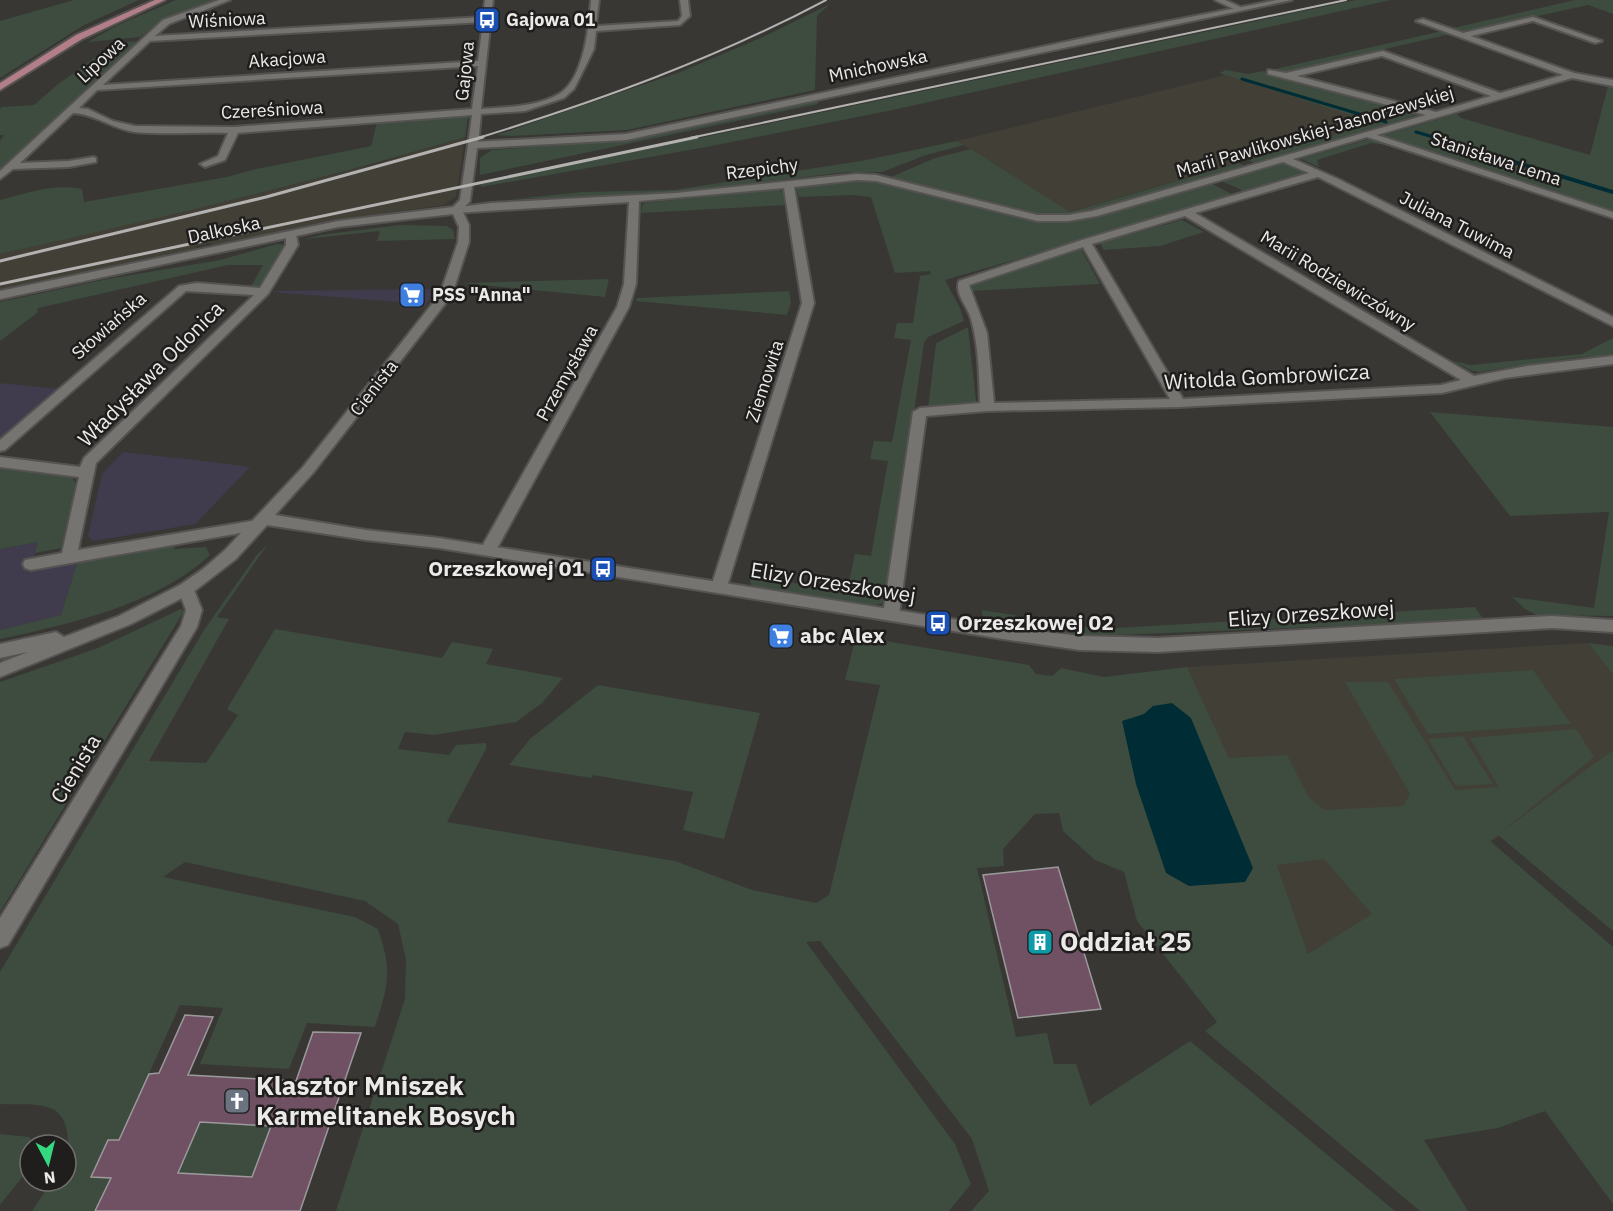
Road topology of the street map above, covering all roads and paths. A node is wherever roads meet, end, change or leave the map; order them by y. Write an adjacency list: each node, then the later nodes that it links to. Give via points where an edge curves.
1 (161, 0): 20 (main road, via 71,41)
2 (226, 0): 13 (street, Lipowa, via 171,19)
3 (489, 0): 9 (street, Gajowa)
4 (595, 0): 11 (street, Czereśniowa)
5 (684, 0): 11 (street, via 686,16 680,23)
6 (1219, 0): 8 (street)
7 (1288, 0): 8 (street, Mnichowska)
8 (1241, 9): 28 (street, Mnichowska, via 626,137)
9 (487, 19): 13 (street, Wiśniowa); 15 (street, Gajowa)
10 (1419, 21): 12 (street)
11 (593, 29): 24 (street, Czereśniowa, via 590,49 567,92 525,108)
12 (1462, 36): 14 (street, via 1533,19); 17 (street)
13 (148, 39): 21 (street, Lipowa)
14 (1598, 41)
15 (483, 63): 21 (street, Akacjowa); 24 (street, Gajowa)
16 (1271, 72): 18 (street)
17 (1572, 75): 19 (street); 22 (street, Marii Pawlikowskiej-Jasnorzewskiej)
18 (1286, 76): 22 (street, via 1383,53); 25 (street)
19 (1613, 83)
20 (0, 87)
21 (94, 88): 23 (street, Lipowa)
22 (1499, 96): 25 (street, Marii Pawlikowskiej-Jasnorzewskiej)
23 (71, 110): 26 (street, Czereśniowa, via 85,111 135,129); 32 (street, Lipowa)
24 (478, 111): 26 (street, Czereśniowa); 28 (street, Gajowa)
25 (1435, 114): 27 (street, Marii Pawlikowskiej-Jasnorzewskiej)
26 (234, 130): 31 (street, via 222,158)
27 (1369, 135): 29 (street, Marii Pawlikowskiej-Jasnorzewskiej); 40 (street, Stanisława Lema)
28 (472, 145): 38 (street, via 465,201)
29 (1285, 159): 33 (street, Juliana Tuwima); 36 (street, Marii Pawlikowskiej-Jasnorzewskiej)
30 (93, 160): 32 (street)
31 (205, 164)
32 (12, 166): 34 (street, Lipowa)
33 (1318, 174): 36 (street, Marii Pawlikowskiej-Jasnorzewskiej); 46 (street, Juliana Tuwima)
34 (0, 176)
35 (788, 183): 37 (street, Rzepichy); 41 (street, Rzepichy, via 840,177 876,178 1037,218); 58 (street, Ziemowita, via 808,303)
36 (1227, 187): 39 (street, Marii Pawlikowskiej-Jasnorzewskiej); 41 (street, Marii Pawlikowskiej-Jasnorzewskiej)
37 (634, 199): 38 (street, Rzepichy); 55 (street, Przemysława, via 630,284 623,307)
38 (456, 210): 42 (street, Dalkoska, via 358,221); 54 (street, Cienista, via 465,234 446,295 308,470)
39 (1186, 213): 43 (street, Marii Pawlikowskiej-Jasnorzewskiej); 48 (street, Marii Rodziewiczówny)
40 (1613, 214)
41 (1068, 218)
42 (291, 234): 44 (street, Władysława Odonica, via 292,245); 45 (street, Dalkoska)
43 (1086, 242): 49 (street); 50 (street, Marii Pawlikowskiej-Jasnorzewskiej, via 963,283 963,292 978,319 984,349)
44 (264, 292): 51 (street, Słowiańska, via 183,288); 53 (street, Władysława Odonica, via 90,461)
45 (0, 295)
46 (1613, 322)
47 (1613, 360): 48 (street, Witolda Gombrowicza)
48 (1471, 380): 49 (street, Witolda Gombrowicza, via 1442,389)
49 (1179, 403): 50 (street, Witolda Gombrowicza)
50 (987, 407): 60 (street, Witolda Gombrowicza, via 920,412)
51 (0, 447)
52 (0, 462): 53 (street)
53 (87, 472): 56 (street, Władysława Odonica)
54 (261, 522): 55 (street, Elizy Orzeszkowej); 56 (street); 59 (street, Cienista, via 230,555)
55 (488, 550): 58 (street, Elizy Orzeszkowej)
56 (69, 558): 57 (street)
57 (32, 564)
58 (719, 587): 60 (street, Elizy Orzeszkowej)
59 (186, 589): 62 (street, Cienista); 65 (street, Cienista, via 194,610 189,627)
60 (891, 615): 61 (street, Elizy Orzeszkowej, via 1044,639 1118,645 1199,644 1528,623)
61 (1613, 626)
62 (107, 627): 63 (street, Cienista); 64 (street, Cienista)
63 (0, 651)
64 (0, 670)
65 (0, 938)

